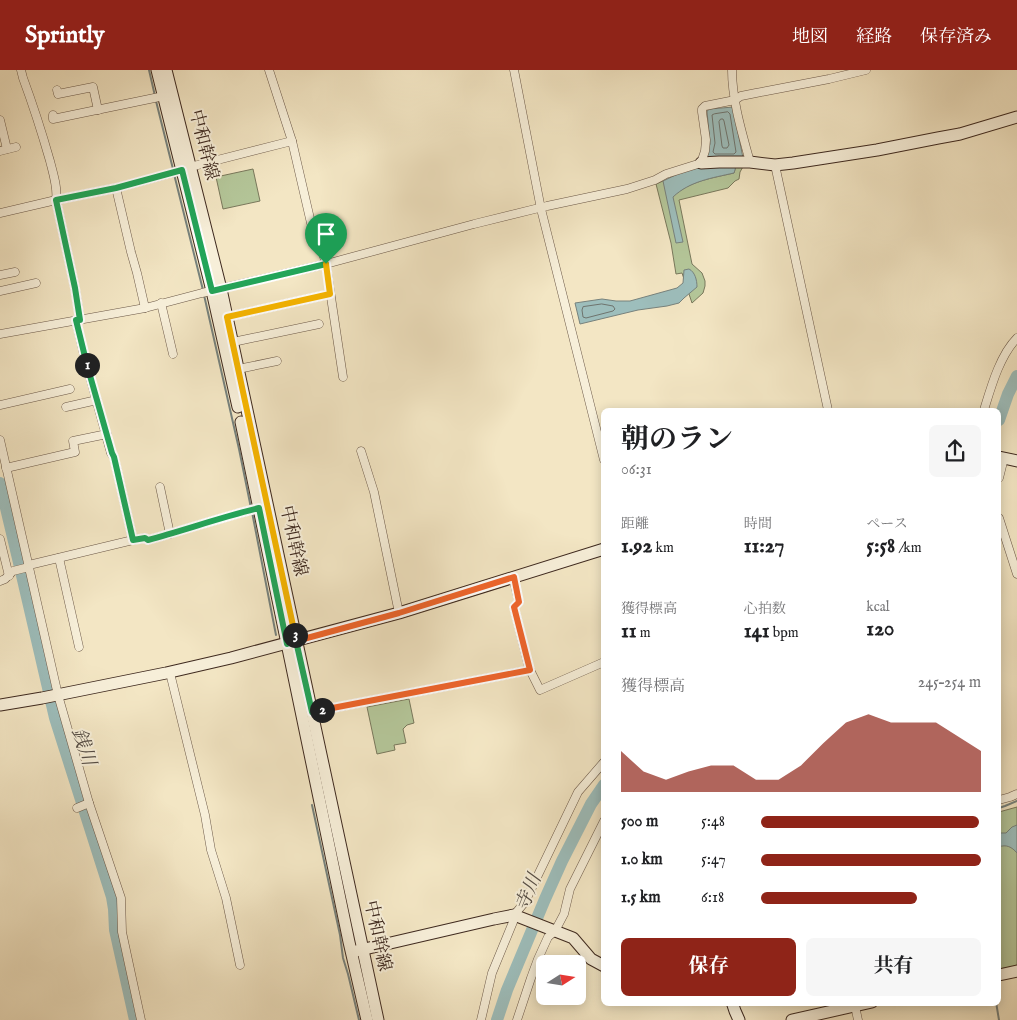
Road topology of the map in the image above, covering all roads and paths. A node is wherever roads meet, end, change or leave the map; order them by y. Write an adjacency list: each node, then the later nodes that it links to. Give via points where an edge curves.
1 (21, 70): 23 (street, via 53,172)
2 (157, 70): 9 (main road, 中和幹線)
3 (166, 70): 21 (main road, 中和幹線)
4 (269, 70): 15 (street)
5 (514, 70): 24 (street)
6 (732, 70): 10 (street)
7 (866, 70): 10 (street, via 741,96)
8 (57, 90): 11 (street, via 58,94 93,87)
9 (158, 97): 11 (street); 21 (main road, 中和幹線)
10 (735, 100): 18 (street); 19 (street, via 702,108 706,140)
11 (98, 110): 12 (street, via 53,119)
12 (52, 115)
13 (1017, 117): 20 (main road, via 960,134)
14 (0, 120): 17 (street)
15 (292, 142): 21 (street); 26 (street, via 311,223)
16 (16, 147): 17 (street)
17 (4, 150)
18 (750, 162): 19 (main road); 20 (main road)
19 (701, 163): 24 (street, via 627,189)
20 (775, 165): 49 (street)
21 (180, 170): 22 (street); 31 (main road, 中和幹線)
22 (116, 188): 23 (street); 34 (street)
23 (56, 200): 25 (street); 36 (street, via 75,288)
24 (541, 209): 26 (street); 53 (street)
25 (0, 213)
26 (326, 264): 31 (street); 32 (street)
27 (15, 272): 28 (street)
28 (0, 275)
29 (36, 283): 30 (street)
30 (0, 291)
31 (210, 291): 33 (street); 35 (main road, 中和幹線); 60 (main road, 中和幹線, via 237,400)
32 (330, 294): 35 (street); 44 (street)
33 (161, 304): 34 (street); 41 (street)
34 (145, 308): 36 (street)
35 (227, 317): 40 (main road, 中和幹線)
36 (78, 320): 38 (street); 46 (street)
37 (319, 324): 40 (street)
38 (0, 334)
39 (1017, 338): 50 (street, via 994,378)
40 (233, 342): 43 (main road, 中和幹線)
41 (173, 354)
42 (277, 361): 43 (street)
43 (238, 369): 73 (main road, 中和幹線)
44 (342, 377)
45 (70, 388): 47 (street)
46 (97, 400): 48 (street); 51 (street)
47 (0, 405)
48 (66, 407)
49 (828, 408)
50 (985, 408)
51 (107, 434): 58 (street, via 73,441 75,452); 64 (street)
52 (0, 440): 54 (street)
53 (601, 448)
54 (1, 450): 58 (street)
55 (361, 450): 72 (street, via 374,492)
56 (1001, 457): 57 (main road)
57 (1017, 461)
58 (6, 468): 67 (street)
59 (160, 486): 62 (street)
60 (253, 509): 62 (street); 73 (main road, 中和幹線)
61 (1001, 524): 68 (street)
62 (170, 534): 64 (street)
63 (0, 540): 69 (street)
64 (133, 540): 66 (street)
65 (601, 550): 70 (main road)
66 (58, 558): 67 (street); 74 (street)
67 (28, 567): 69 (street, via 13,571); 78 (street)
68 (1017, 574)
69 (9, 576): 71 (street)
70 (514, 577): 72 (main road); 76 (street, via 519,602 514,607)
71 (0, 581)
72 (399, 613): 73 (main road)
73 (292, 642): 77 (main road); 80 (main road, 中和幹線); 89 (main road, 中和幹線)
74 (79, 647)
75 (601, 663): 76 (street, via 540,690)
76 (530, 670): 80 (street)
77 (170, 673): 78 (main road); 91 (street)
78 (57, 695): 79 (main road); 84 (street)
79 (0, 705)
80 (312, 712): 89 (main road, 中和幹線)
81 (601, 765): 87 (street, via 578,792)
82 (1017, 794): 83 (street)
83 (1001, 799)
84 (88, 804): 85 (street); 96 (street, via 121,898 122,932)
85 (77, 808)
86 (601, 827): 88 (street, via 570,889 564,914)
87 (518, 916): 88 (main road); 89 (main road); 99 (street, via 492,973)
88 (553, 930): 90 (main road, via 573,938 591,959); 100 (street, via 530,978)
89 (357, 951): 97 (main road, 中和幹線); 98 (main road, 中和幹線)
90 (601, 964)
91 (240, 965)
92 (1017, 971): 93 (main road)
93 (1001, 975)
94 (734, 1006): 101 (main road)
95 (855, 1006): 102 (main road); 103 (street)
96 (141, 1020)
97 (367, 1020)
98 (378, 1020)
99 (481, 1020)
100 (516, 1020)
101 (739, 1020)
102 (792, 1020)
103 (858, 1020)

